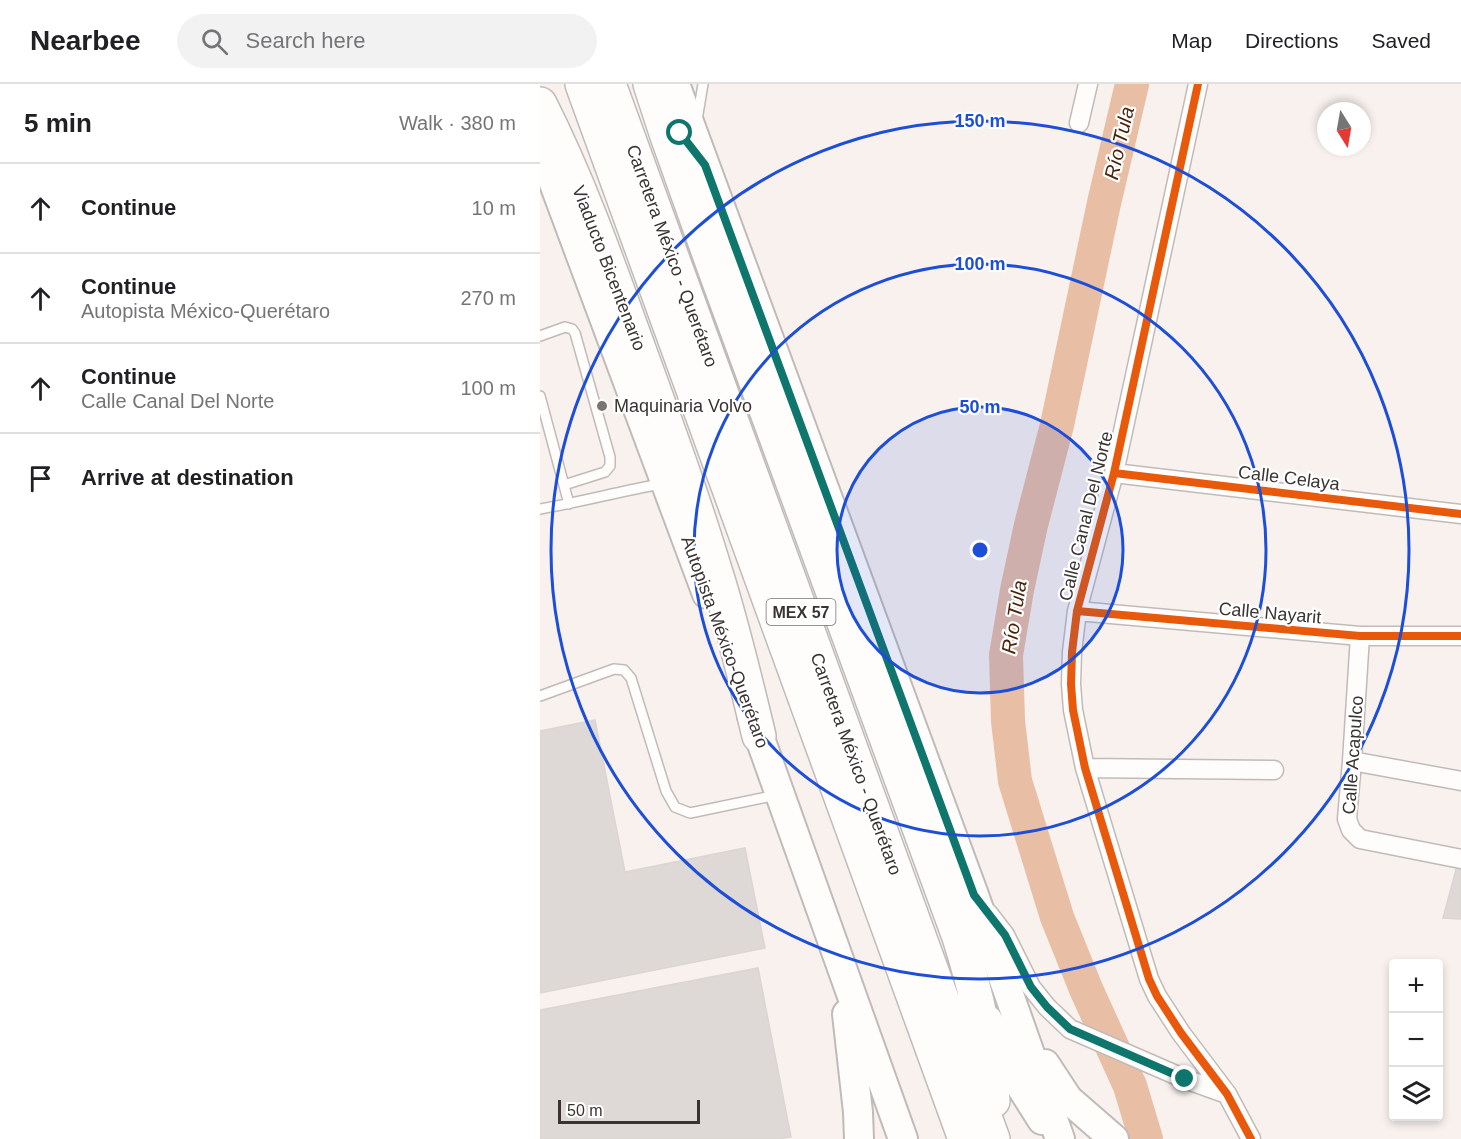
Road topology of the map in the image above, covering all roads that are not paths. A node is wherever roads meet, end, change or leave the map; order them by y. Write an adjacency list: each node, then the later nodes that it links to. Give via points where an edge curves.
1 (582, 84): 26 (highway, Carretera México - Querétaro / MEX 57)
2 (609, 84): 44 (highway, Carretera México - Querétaro / MEX 57)
3 (650, 84): 37 (highway)
4 (662, 84): 13 (main road, via 680,133)
5 (675, 84): 11 (main road)
6 (703, 84): 11 (lane)
7 (1088, 84): 10 (street)
8 (1198, 84): 17 (street, Calle Canal Del Norte)
9 (540, 104): 16 (highway, Viaducto Bicentenario, via 575,180)
10 (1079, 123)
11 (695, 138): 13 (main road)
12 (540, 146): 18 (main road, Autopista México-Querétaro)
13 (705, 165): 35 (main road)
14 (540, 336): 19 (lane, via 565,327 575,333 610,457 610,466 604,472)
15 (540, 396): 19 (lane)
16 (670, 435): 26 (highway, via 741,585); 28 (highway, via 716,573)
17 (1114, 473): 22 (street, Calle Celaya); 23 (street, Calle Canal Del Norte)
18 (667, 483): 20 (lane); 28 (main road, Autopista México-Querétaro)
19 (564, 485): 20 (lane)
20 (569, 504): 21 (lane)
21 (540, 509)
22 (1461, 514)
23 (1077, 611): 24 (street, Calle Nayarit); 30 (street, Calle Canal Del Norte, via 1071,684)
24 (1360, 636): 25 (street, Calle Nayarit); 29 (street, Calle Acapulco)
25 (1461, 636)
26 (804, 692): 43 (highway, Carretera México - Querétaro / MEX 57)
27 (540, 696): 33 (lane, via 614,669 624,670 631,678 666,791 675,807 690,813)
28 (759, 736): 33 (main road, Autopista México-Querétaro)
29 (1353, 761): 32 (street); 34 (street, Calle Acapulco, via 1347,819 1351,830 1360,838)
30 (1085, 768): 31 (street); 39 (street, Calle Canal Del Norte, via 1149,979 1180,1033)
31 (1274, 770)
32 (1461, 781)
33 (780, 794): 36 (main road, Autopista México-Querétaro)
34 (1461, 859)
35 (974, 895): 38 (main road); 39 (street, via 1005,935 1031,987 1070,1029)
36 (843, 970): 41 (main road); 42 (main road, Autopista México-Querétaro)
37 (973, 983): 44 (highway, via 991,1079); 45 (main road, via 1018,1082)
38 (1023, 1033): 40 (main road, via 1068,1099); 46 (main road)
39 (1227, 1094): 47 (street, Calle Canal Del Norte)
40 (1112, 1138)
41 (860, 1139)
42 (903, 1139)
43 (965, 1139)
44 (993, 1139)
45 (1054, 1139)
46 (1060, 1139)
47 (1251, 1139)

